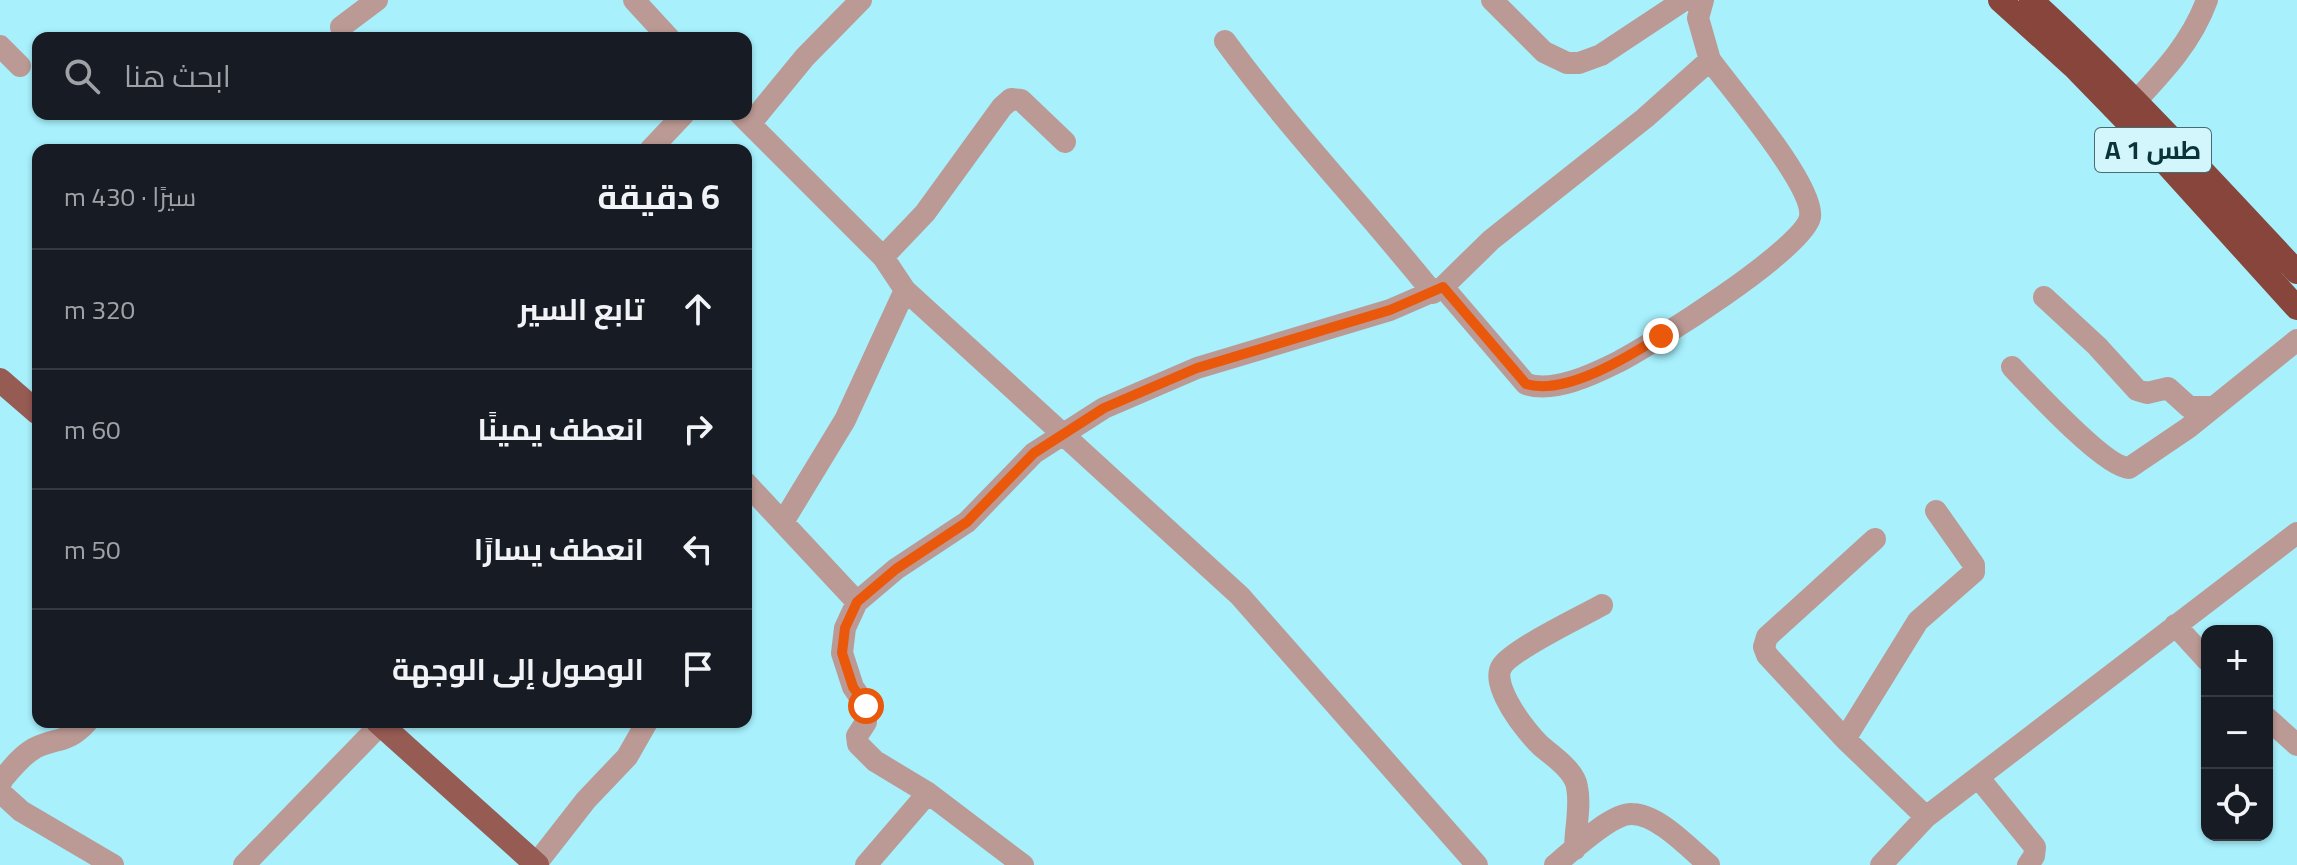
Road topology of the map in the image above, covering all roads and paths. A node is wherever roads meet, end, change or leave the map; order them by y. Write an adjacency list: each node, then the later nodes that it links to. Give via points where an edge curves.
1 (377, 0): 10 (street)
2 (634, 0): 11 (street)
3 (861, 0): 17 (street)
4 (1492, 0): 5 (street, via 1544,52 1579,63 1601,55)
5 (1684, 0)
6 (1703, 0): 14 (street, via 1698,18)
7 (2000, 0): 27 (highway, A 1 طس, via 2142,137)
8 (2031, 0): 16 (highway, A 1 طس)
9 (2207, 0): 16 (street, via 2184,46)
10 (341, 27)
11 (663, 32)
12 (1225, 41): 25 (street, via 1266,97)
13 (0, 46): 15 (street)
14 (1710, 60): 25 (street); 25 (street, via 1791,166 1809,200 1810,217 1787,248 1618,362 1538,388 1526,384)
15 (20, 66)
16 (2136, 101): 23 (highway, A 1 طس)
17 (752, 112)
18 (678, 120): 21 (street)
19 (746, 120): 22 (street)
20 (1065, 142): 22 (street, via 1021,100 1011,99 925,213)
21 (656, 144)
22 (883, 257): 24 (street)
23 (2297, 272)
24 (905, 290): 33 (street); 36 (street, via 845,420)
25 (1438, 290): 33 (street, via 1390,310 1197,368)
26 (2044, 297): 31 (street, via 2137,390 2168,388 2189,407)
27 (2297, 308)
28 (2297, 340): 31 (street)
29 (2012, 367): 31 (street, via 2123,469 2137,465)
30 (0, 380): 32 (main road)
31 (2214, 407)
32 (32, 408)
33 (1063, 432): 39 (street, via 1034,453 967,522); 61 (street, via 1240,596)
34 (752, 489): 36 (street)
35 (1936, 511): 48 (street, via 1974,572 1918,621)
36 (783, 522): 39 (street)
37 (2297, 533): 41 (street)
38 (1875, 539): 48 (street, via 1767,637 1764,647)
39 (857, 602): 53 (street, via 845,628 842,653 853,687 866,706 858,744 875,761)
40 (1602, 605): 55 (street, via 1521,651 1501,667 1499,677 1519,721 1577,786)
41 (2175, 625): 42 (street); 50 (street)
42 (2201, 653)
43 (2273, 723): 49 (street)
44 (80, 728): 51 (street, via 64,741 37,747)
45 (374, 728): 57 (street)
46 (385, 728): 58 (main road)
47 (644, 728): 58 (street, via 627,757)
48 (1845, 739): 54 (street)
49 (2297, 745)
50 (1978, 777): 54 (street); 65 (street, via 2035,847)
51 (0, 786)
52 (0, 792): 56 (street, via 21,811)
53 (928, 793): 59 (street); 60 (street)
54 (1926, 817): 64 (street)
55 (1575, 849): 62 (street); 63 (street, via 1631,814 1663,826)
56 (113, 865)
57 (244, 865)
58 (536, 865)
59 (866, 865)
60 (1023, 865)
61 (1477, 865)
62 (1555, 865)
63 (1709, 865)
64 (1881, 865)
65 (2028, 865)

